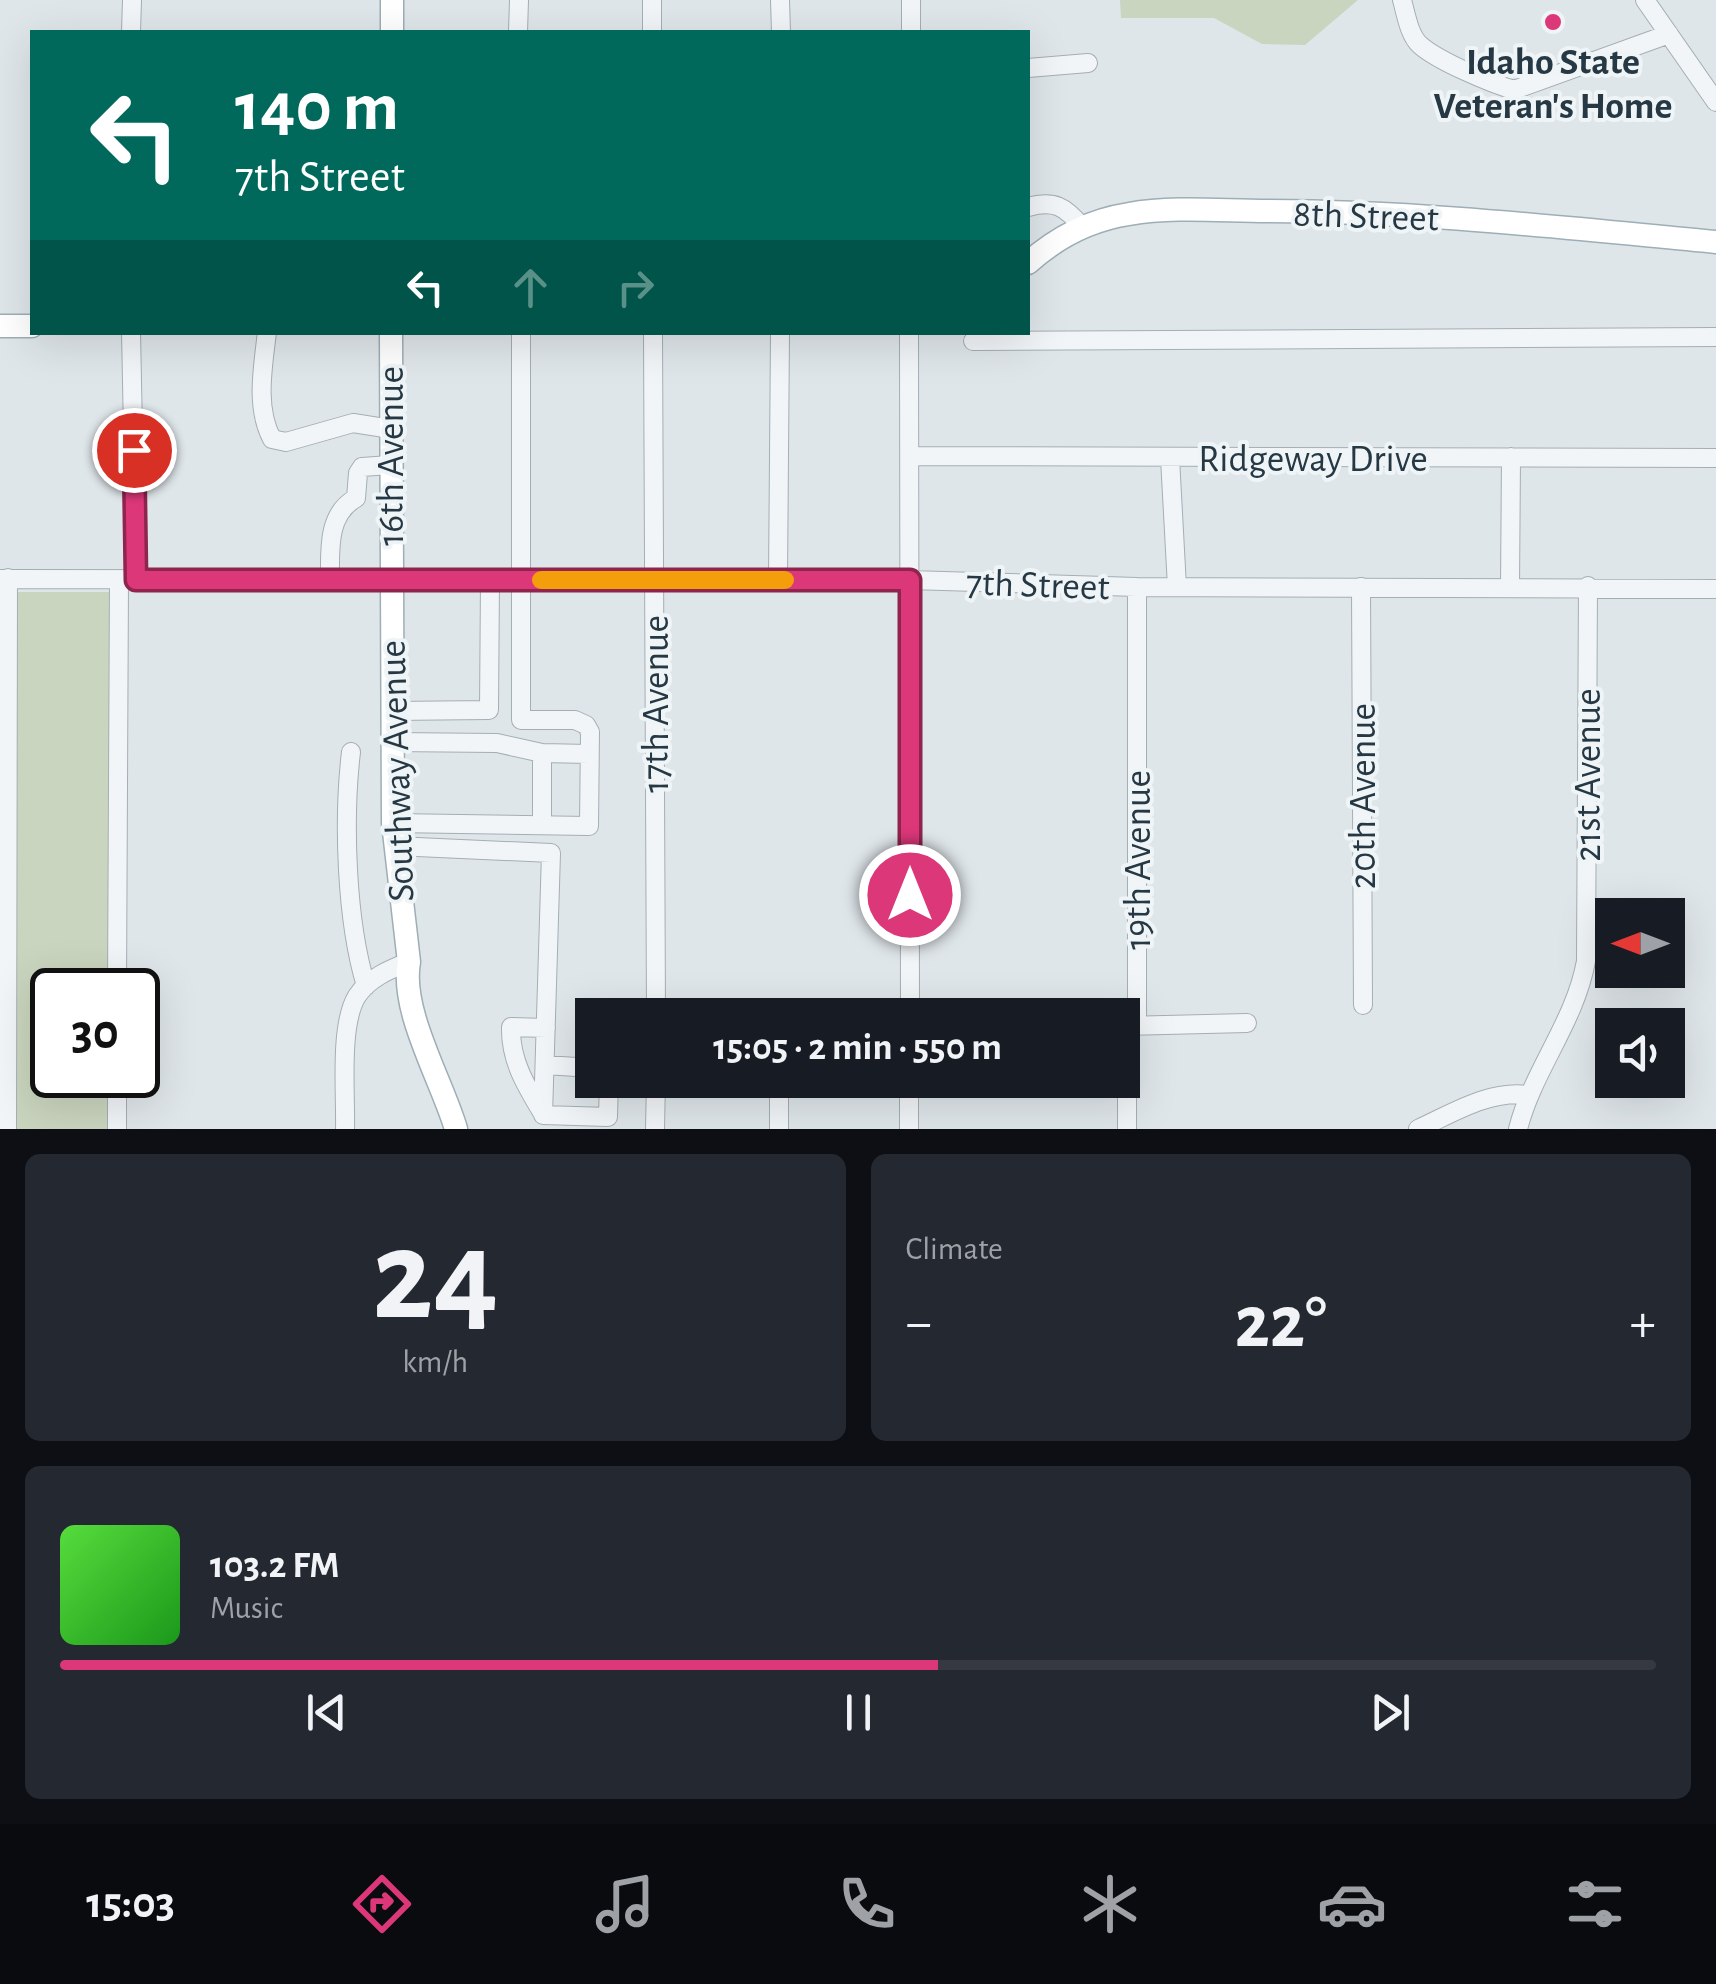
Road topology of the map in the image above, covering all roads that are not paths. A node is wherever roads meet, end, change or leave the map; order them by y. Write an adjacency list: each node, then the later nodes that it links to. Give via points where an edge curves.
1 (132, 0): 9 (street)
2 (392, 0): 10 (main road)
3 (519, 0): 11 (street)
4 (652, 0): 12 (street)
5 (780, 0): 13 (street)
6 (910, 0): 14 (street)
7 (1402, 0): 15 (street, via 1420,45 1514,90)
8 (1645, 0): 15 (street)
9 (131, 30)
10 (392, 30)
11 (518, 30)
12 (652, 30)
13 (781, 30)
14 (910, 30)
15 (1669, 34): 18 (street)
16 (1088, 63): 17 (street)
17 (1030, 68)
18 (1716, 102)
19 (1030, 207): 20 (street, via 1055,203)
20 (1082, 226): 21 (main road, 8th Street, via 1149,211 1340,211); 22 (main road, 8th Street)
21 (1716, 242)
22 (1030, 261)
23 (0, 326): 24 (main road)
24 (30, 326)
25 (131, 335): 44 (street)
26 (267, 335): 34 (street, via 262,403 272,438 286,442 353,423)
27 (391, 335): 34 (main road, 16th Avenue)
28 (521, 335): 46 (street)
29 (652, 335): 43 (street, 17th Avenue)
30 (780, 335): 47 (street)
31 (909, 335): 35 (street)
32 (1716, 337): 33 (street)
33 (973, 341)
34 (390, 429): 39 (main road, 16th Avenue)
35 (911, 456): 37 (street, Ridgeway Drive); 48 (street)
36 (1511, 457): 37 (street, Ridgeway Drive); 38 (street, Ridgeway Drive); 52 (street)
37 (1170, 458): 51 (street)
38 (1716, 458)
39 (390, 465): 41 (street, via 358,473 356,498 332,526); 42 (main road, 16th Avenue)
40 (4, 579): 44 (street, 7th Street); 62 (street)
41 (330, 579): 42 (street, 7th Street); 44 (street, 7th Street)
42 (390, 579): 45 (street, 7th Street); 55 (main road, Southway Avenue)
43 (655, 579): 46 (street, 7th Street); 47 (street, 7th Street); 66 (street, 17th Avenue)
44 (128, 580): 64 (street)
45 (490, 580): 46 (street, 7th Street); 55 (street, via 489,710)
46 (520, 580): 59 (street, via 521,720 586,725)
47 (778, 580): 48 (street, 7th Street)
48 (910, 580): 50 (street, 7th Street); 67 (street)
49 (1588, 586): 52 (street, 7th Street); 54 (street, 7th Street); 75 (street, 21st Avenue, via 1586,961 1574,1004)
50 (1136, 587): 51 (street, 7th Street); 68 (street, 19th Avenue)
51 (1178, 587): 53 (street, 7th Street)
52 (1510, 587): 53 (street, 7th Street)
53 (1361, 588): 69 (street, 20th Avenue)
54 (1716, 589)
55 (391, 711): 56 (main road, Southway Avenue)
56 (392, 742): 58 (street, via 497,744); 61 (main road, Southway Avenue)
57 (351, 752): 65 (street, via 348,858)
58 (542, 753): 59 (street); 60 (street)
59 (590, 754): 60 (street, via 589,826)
60 (542, 825): 61 (street)
61 (394, 834): 63 (main road, Southway Avenue); 72 (street, via 550,853)
62 (4, 885): 84 (street)
63 (409, 962): 65 (street); 83 (main road, Southway Avenue, via 434,1028)
64 (119, 968)
65 (366, 986): 86 (street, via 348,1024)
66 (656, 998)
67 (910, 998)
68 (1137, 998)
69 (1363, 1005)
70 (1248, 1023): 71 (street)
71 (1140, 1026)
72 (546, 1028): 73 (street); 82 (street, via 512,1027 511,1038 523,1081)
73 (544, 1064): 74 (street); 82 (street)
74 (575, 1067)
75 (1528, 1095): 91 (street, via 1509,1092); 92 (street, 21st Avenue)
76 (117, 1098): 85 (street)
77 (609, 1098): 82 (street, via 608,1117)
78 (656, 1098): 87 (street)
79 (779, 1098): 88 (street)
80 (910, 1098): 89 (street)
81 (1126, 1098): 90 (street, 19th Avenue)
82 (543, 1114)
83 (453, 1118)
84 (7, 1129)
85 (117, 1129)
86 (345, 1129)
87 (656, 1129)
88 (779, 1129)
89 (910, 1129)
90 (1127, 1129)
91 (1418, 1129)
92 (1518, 1129)

